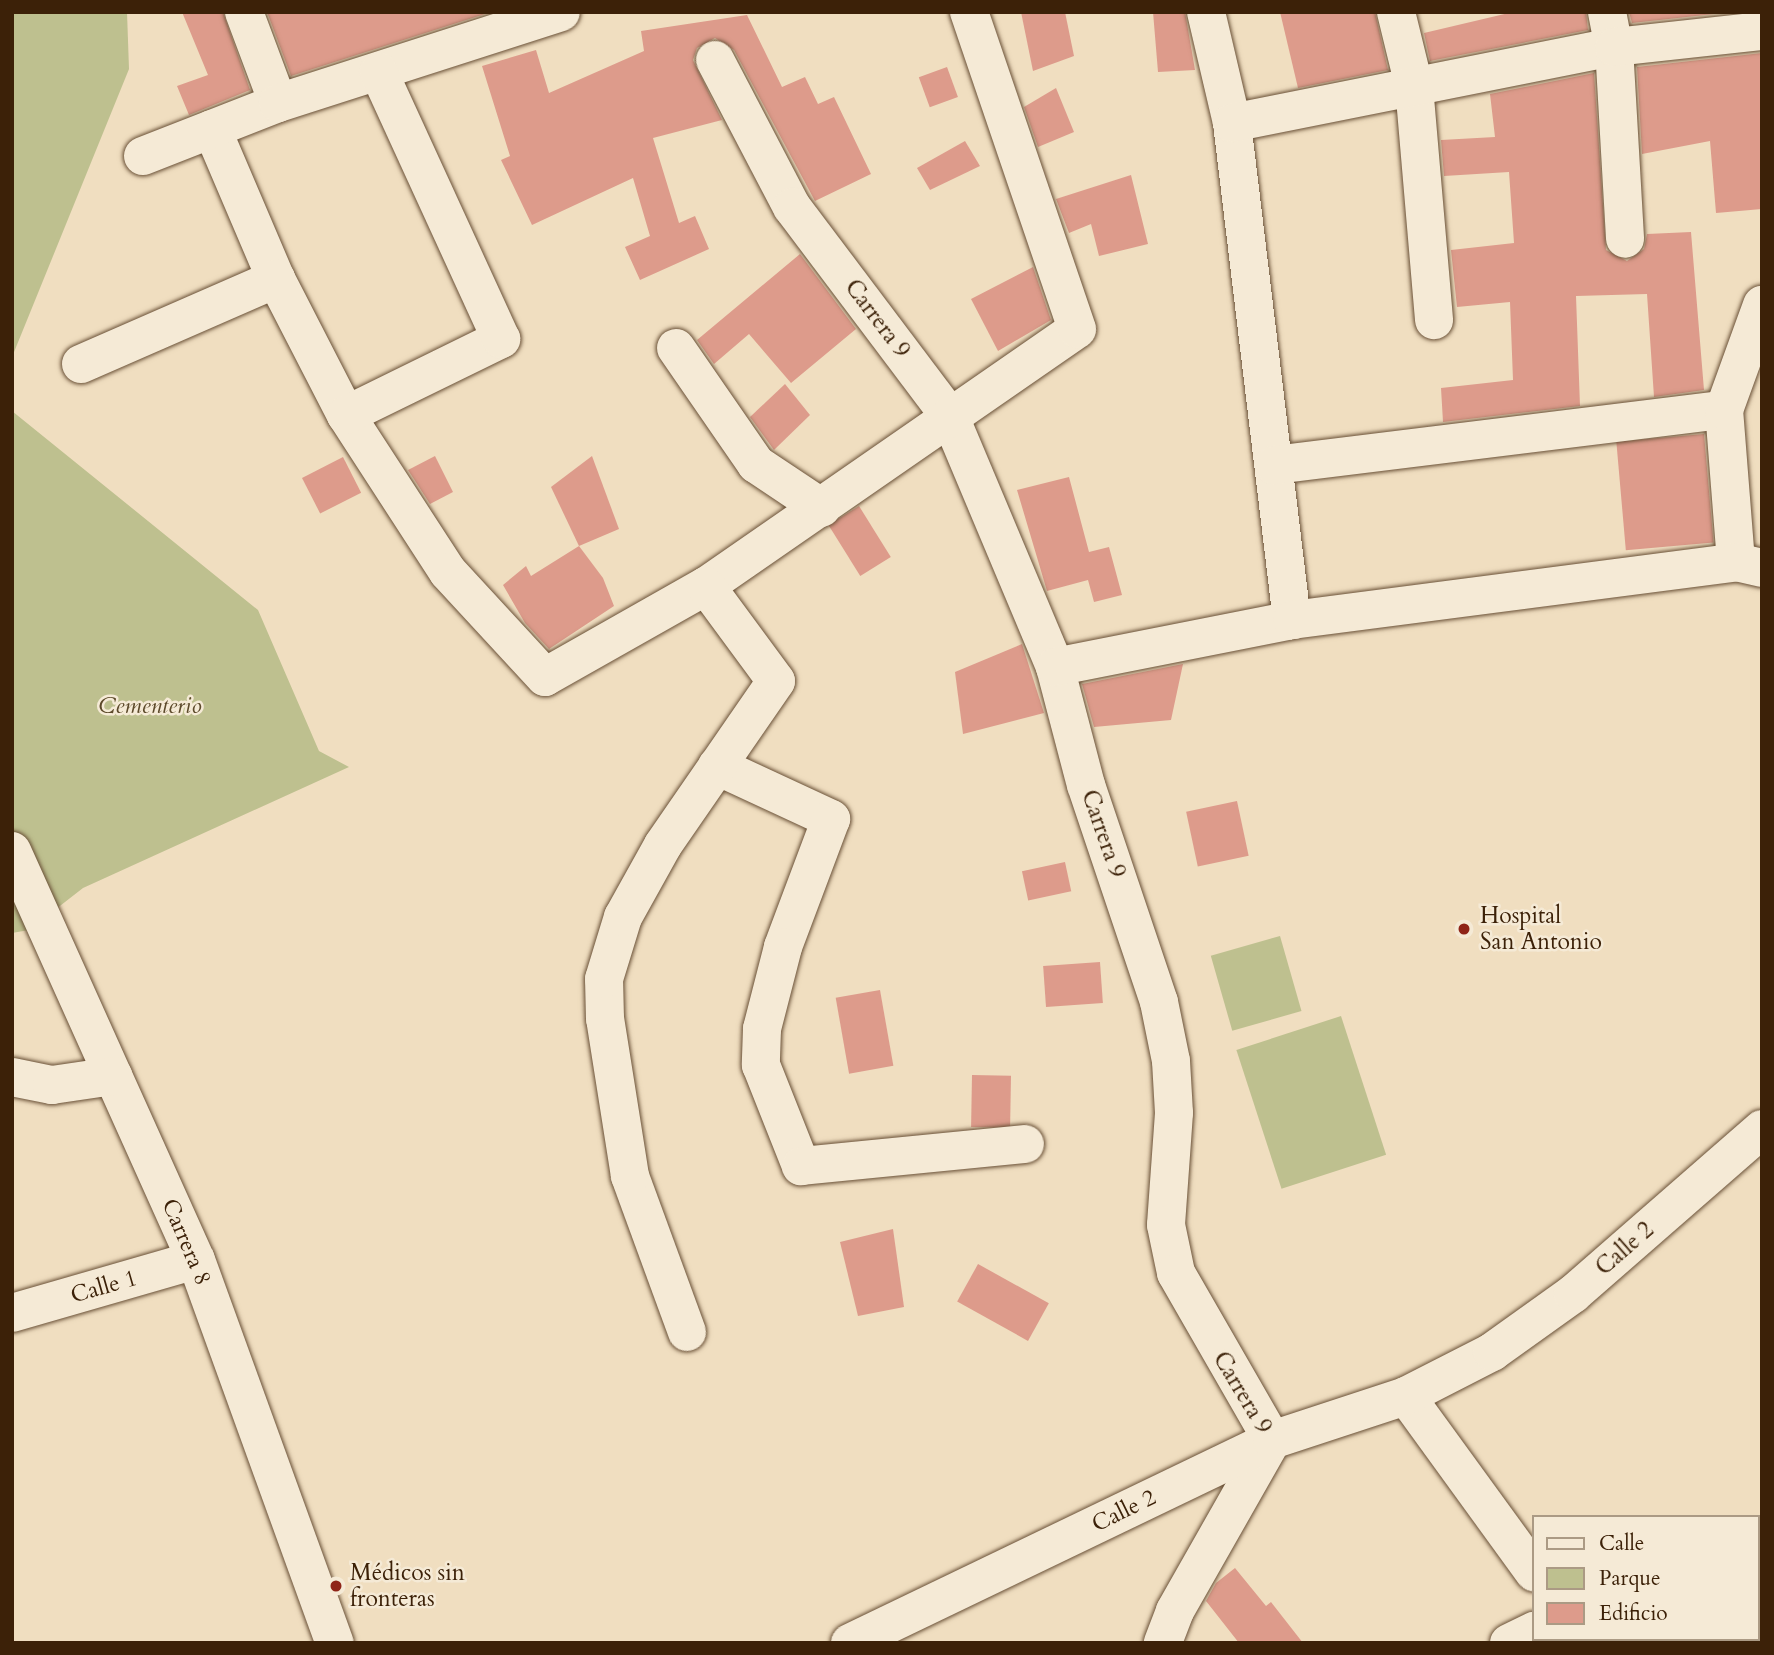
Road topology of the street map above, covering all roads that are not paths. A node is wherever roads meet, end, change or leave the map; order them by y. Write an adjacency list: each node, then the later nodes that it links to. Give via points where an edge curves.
1 (244, 12): 11 (street)
2 (561, 12): 9 (street)
3 (969, 12): 23 (street, via 1077,329)
4 (1206, 12): 12 (street)
5 (1396, 12): 10 (street)
6 (1611, 30): 7 (street); 10 (street); 15 (street)
7 (1762, 31)
8 (715, 60): 23 (street, Carrera 9, via 792,207)
9 (379, 72): 11 (street); 22 (street, via 501,339)
10 (1414, 86): 12 (street); 18 (street)
11 (278, 103): 13 (street)
12 (1232, 123): 24 (street)
13 (212, 129): 14 (street); 16 (street)
14 (143, 156)
15 (1625, 239)
16 (276, 279): 20 (street); 22 (street)
17 (1762, 304): 21 (street)
18 (1434, 320)
19 (676, 348): 25 (street, via 755,464)
20 (81, 364)
21 (1724, 410): 24 (street); 26 (street)
22 (346, 415): 27 (street, via 449,572 545,677)
23 (950, 416): 25 (street); 29 (street, Carrera 9)
24 (1274, 465): 28 (street)
25 (822, 508): 27 (street)
26 (1749, 565): 28 (street)
27 (706, 586): 30 (street, via 776,681)
28 (1292, 620): 29 (street)
29 (1055, 667): 40 (street, Carrera 9, via 1086,785 1159,1002 1169,1049 1174,1113 1166,1226 1177,1273)
30 (718, 766): 35 (street, via 831,819 783,947 762,1029 761,1065 801,1166); 38 (street, via 623,917 604,979 605,1019 631,1176)
31 (12, 851): 32 (street, Carrera 8)
32 (113, 1076): 33 (street, via 52,1085); 36 (street, Carrera 8)
33 (12, 1077)
34 (1760, 1134): 39 (street, Calle 2, via 1573,1294 1492,1352)
35 (1025, 1144)
36 (196, 1260): 37 (street, Calle 1); 43 (street, Carrera 8)
37 (12, 1314)
38 (687, 1332)
39 (1406, 1396): 40 (street, Calle 2); 41 (street)
40 (1272, 1440): 44 (street, Calle 2); 45 (street, Carrera 9, via 1175,1611)
41 (1532, 1569)
42 (1532, 1632): 46 (street)
43 (335, 1643)
44 (850, 1643)
45 (1163, 1643)
46 (1509, 1643)

